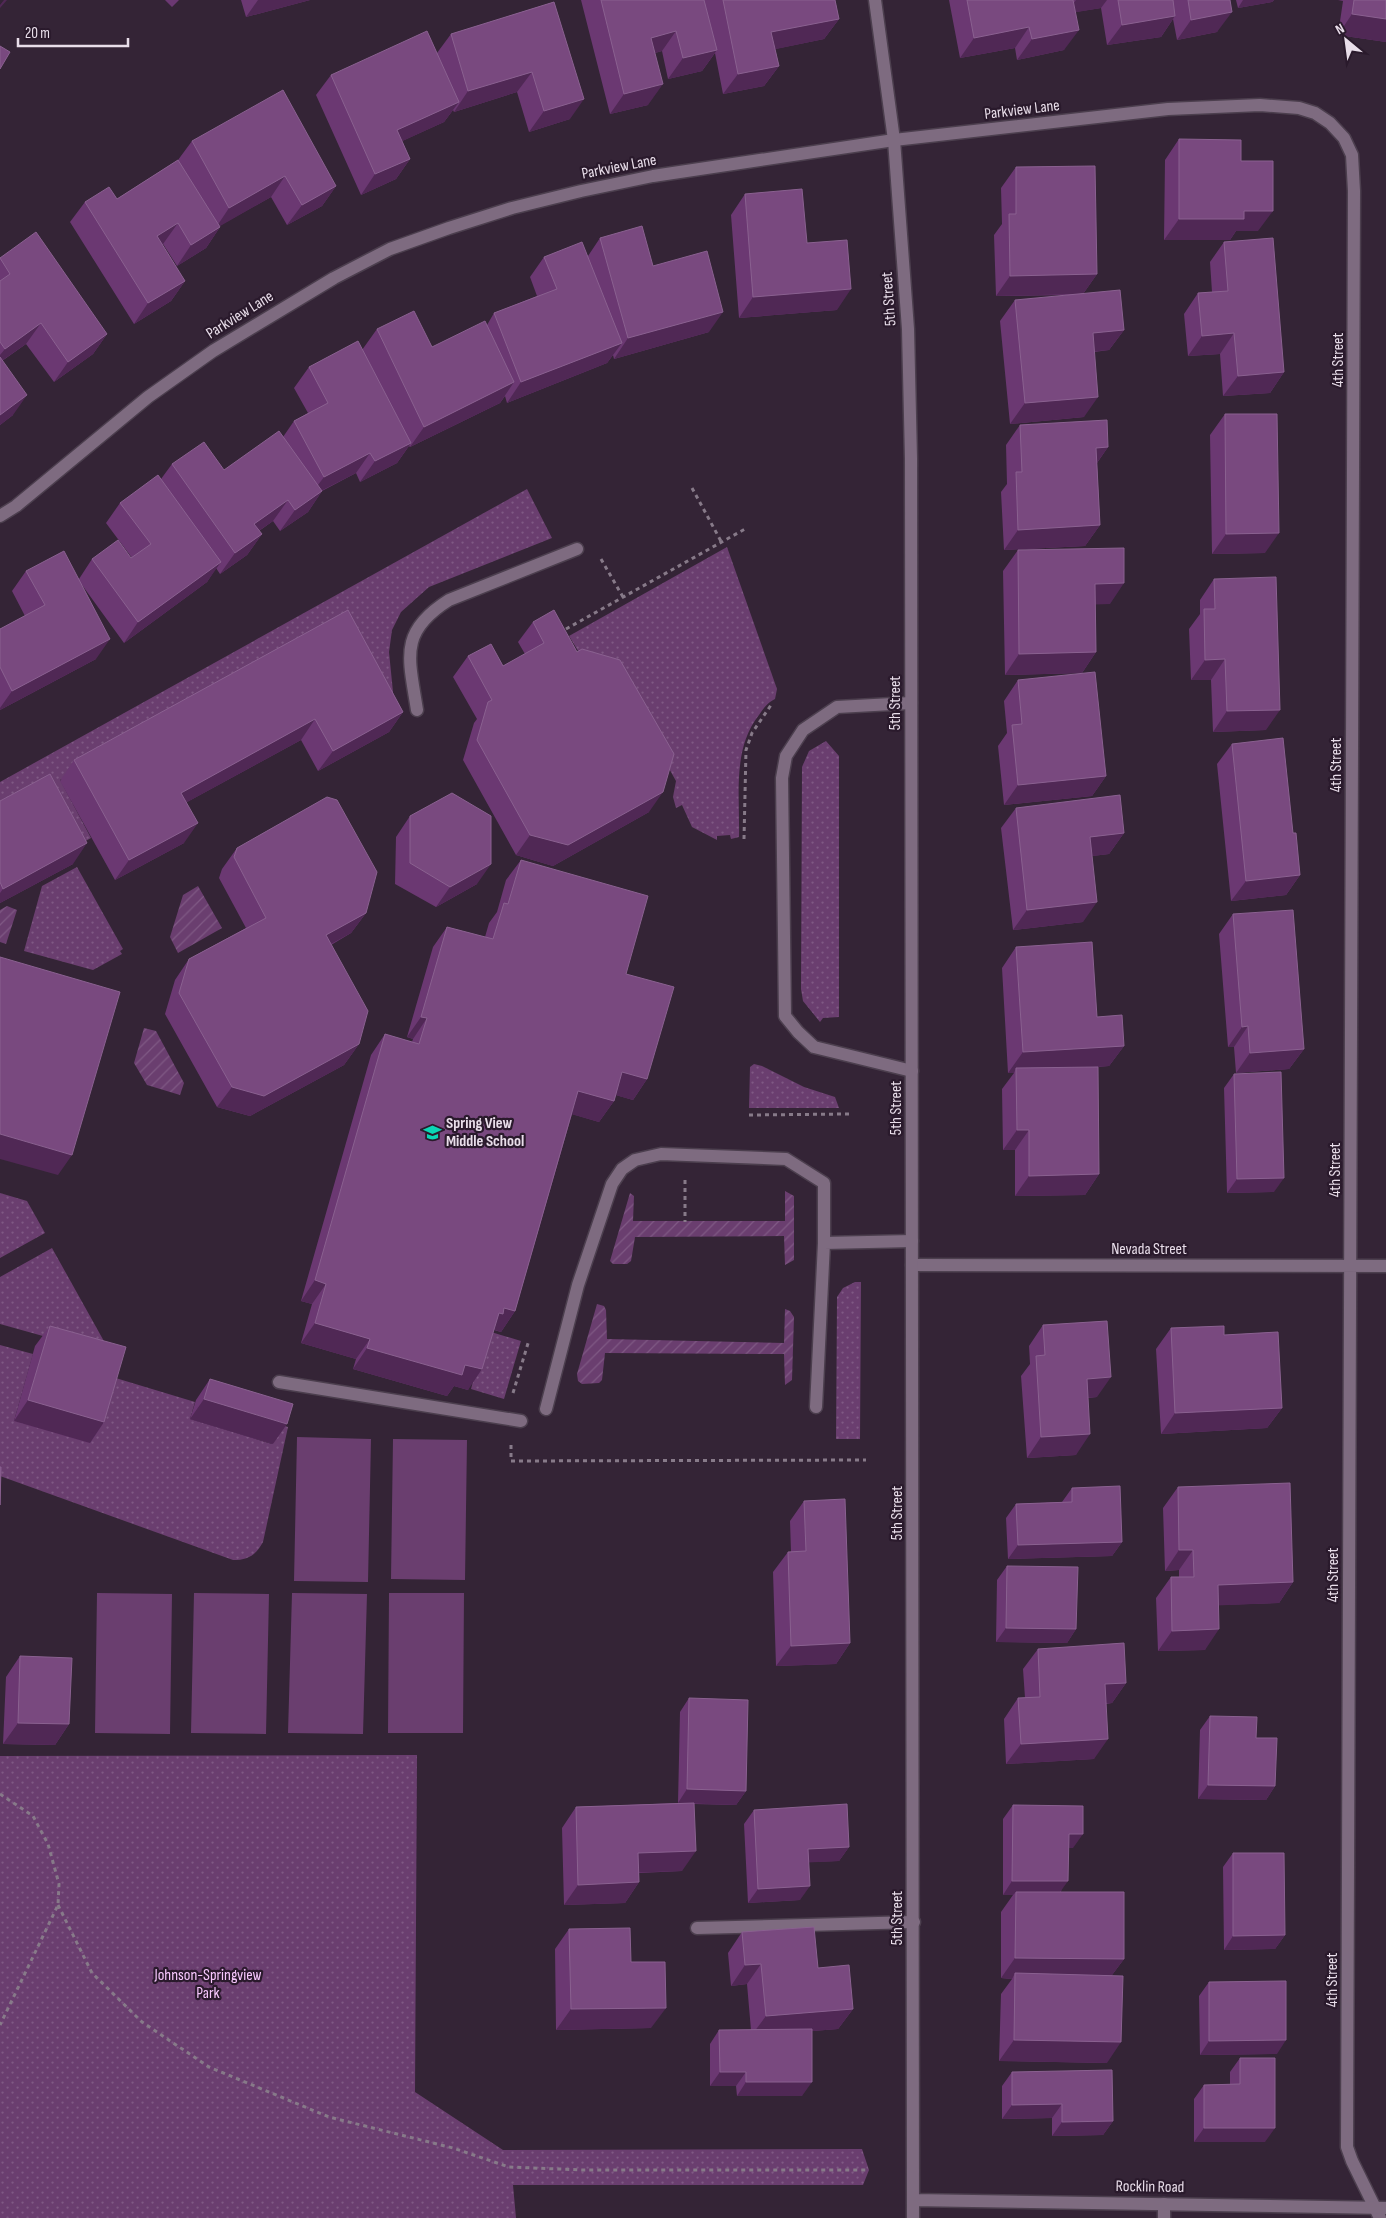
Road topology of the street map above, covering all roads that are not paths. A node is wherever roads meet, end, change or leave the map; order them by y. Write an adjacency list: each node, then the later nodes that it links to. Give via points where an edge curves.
1 (876, 0): 3 (street, 5th Street)
2 (1330, 123): 3 (street, Parkview Lane, via 1299,108 1260,104 1168,109); 12 (street, 4th Street, via 1344,138 1352,155 1354,191)
3 (894, 140): 4 (street, Parkview Lane, via 653,176 581,191 503,211 390,249 334,278 212,351 148,397); 6 (street, 5th Street, via 908,329)
4 (0, 516)
5 (577, 549): 7 (street, via 449,600 431,611 410,644 409,660)
6 (911, 703): 8 (street, 5th Street); 8 (street, via 837,707 803,730 786,756 782,778 786,1016 814,1047)
7 (417, 710)
8 (912, 1071): 9 (street, 5th Street)
9 (912, 1241): 10 (street); 11 (street, 5th Street)
10 (824, 1243): 15 (street); 16 (street, via 824,1183 786,1158 660,1154 635,1160 622,1169 612,1184 578,1285)
11 (912, 1266): 12 (street, Nevada Street); 18 (street, 5th Street)
12 (1351, 1266): 13 (street, Nevada Street); 22 (street, 4th Street, via 1347,2148)
13 (1386, 1266)
14 (279, 1382): 17 (street)
15 (816, 1407)
16 (546, 1409)
17 (517, 1420)
18 (914, 1922): 19 (street); 20 (street, 5th Street)
19 (697, 1928)
20 (913, 2200): 21 (street, Rocklin Road); 23 (street, 5th Street)
21 (1164, 2204): 22 (street, Rocklin Road); 24 (street)
22 (1381, 2211)
23 (913, 2218)
24 (1164, 2218)

